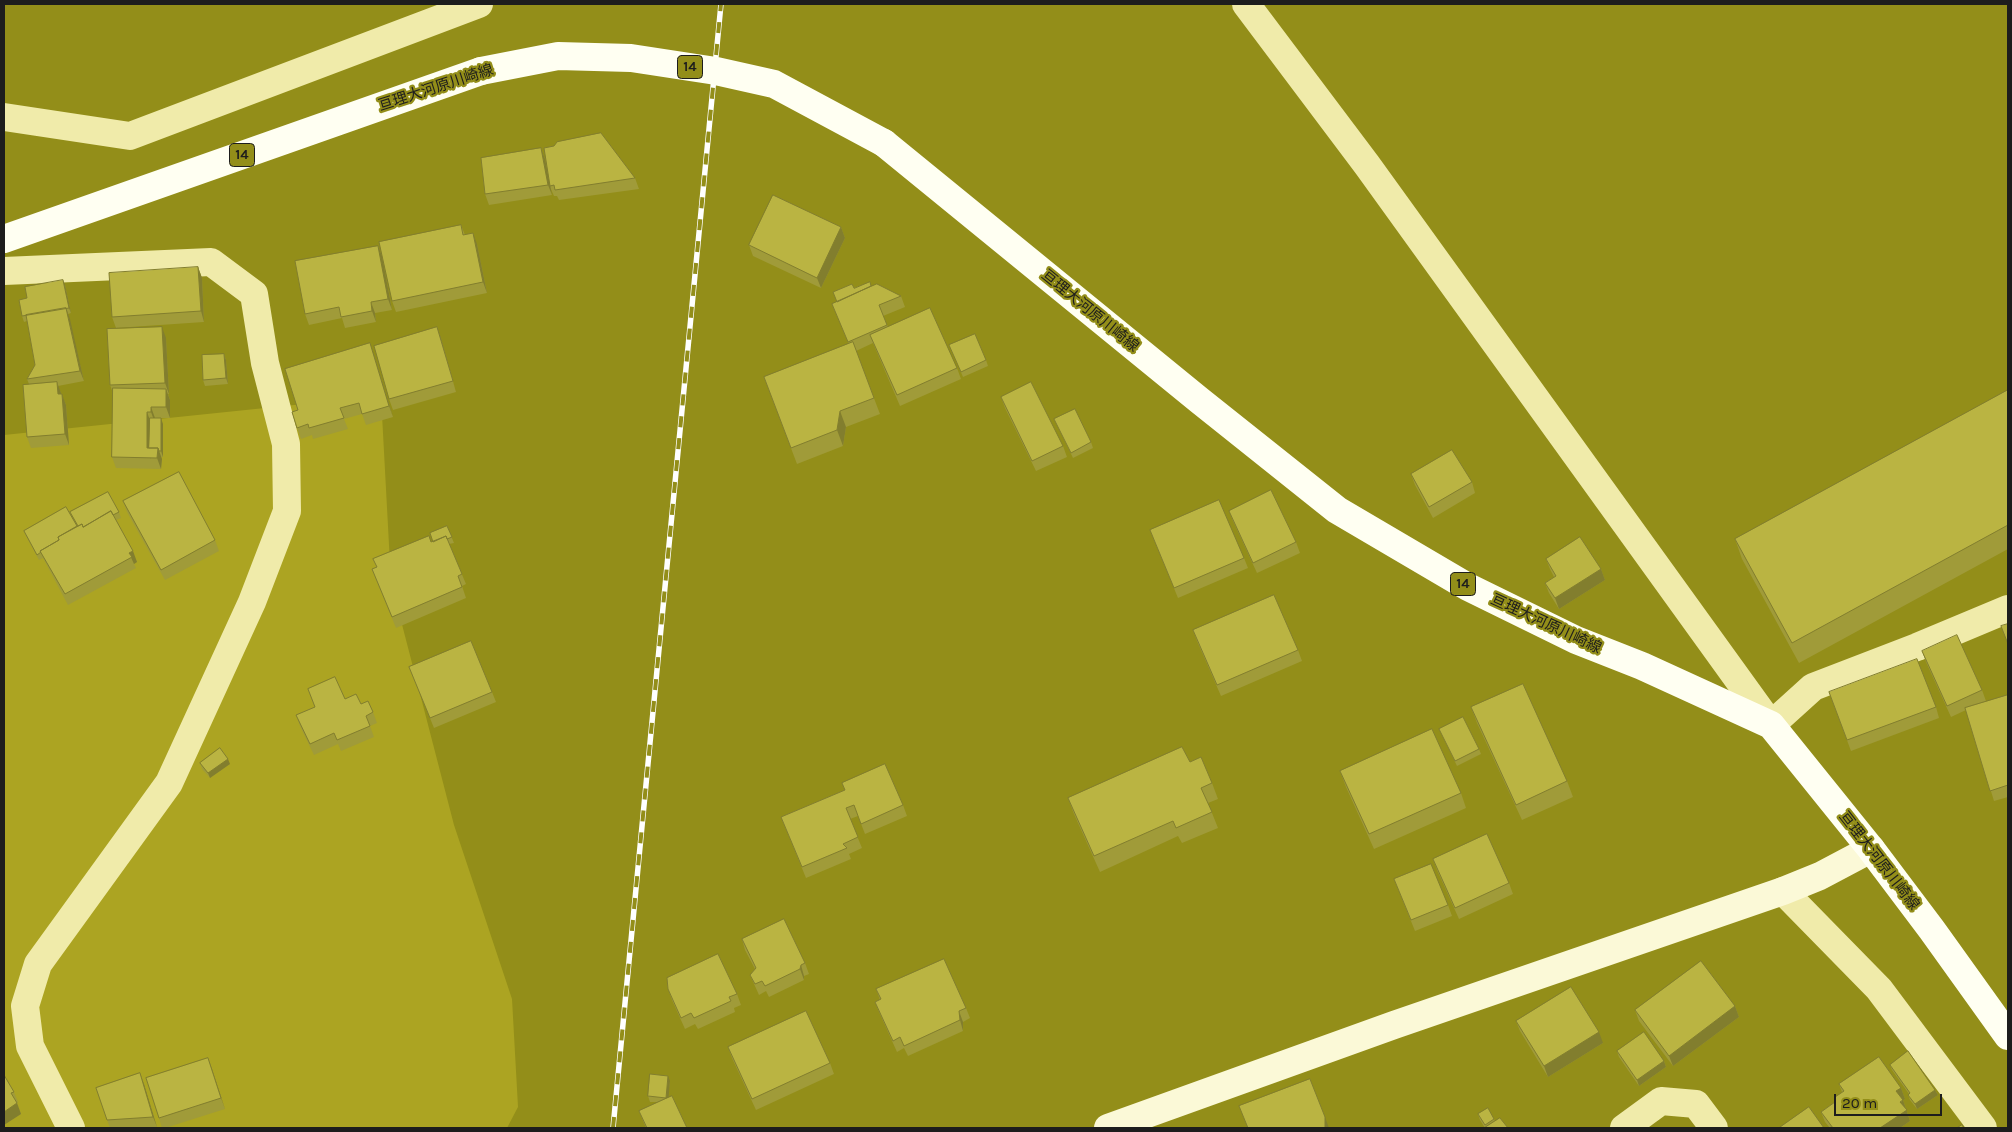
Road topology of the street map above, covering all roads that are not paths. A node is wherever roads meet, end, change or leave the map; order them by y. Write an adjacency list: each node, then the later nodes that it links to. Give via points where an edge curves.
1 (479, 4): 3 (street, via 130,136)
2 (1246, 4): 7 (street, via 1368,165)
3 (4, 117)
4 (4, 239): 7 (main road, 亘理大河原川崎線 / 14, bridge, via 481,71 558,56 631,58 774,84 884,143 1337,510 1468,587 1576,640 1642,666)
5 (4, 271): 11 (street, via 211,262 254,294 265,363 286,444 287,511 252,602 169,783 38,964 25,1006 30,1046)
6 (2008, 609): 7 (street, via 1814,687)
7 (1770, 725): 8 (main road, 亘理大河原川崎線 / 14)
8 (1863, 853): 9 (street); 10 (main road, 亘理大河原川崎線 / 14, via 1932,930)
9 (1783, 892): 12 (street, via 1403,1022); 15 (street, via 1879,989)
10 (2008, 1036)
11 (70, 1128)
12 (1108, 1128)
13 (1624, 1128): 14 (street, via 1661,1101 1696,1104)
14 (1714, 1128)
15 (1983, 1128)

